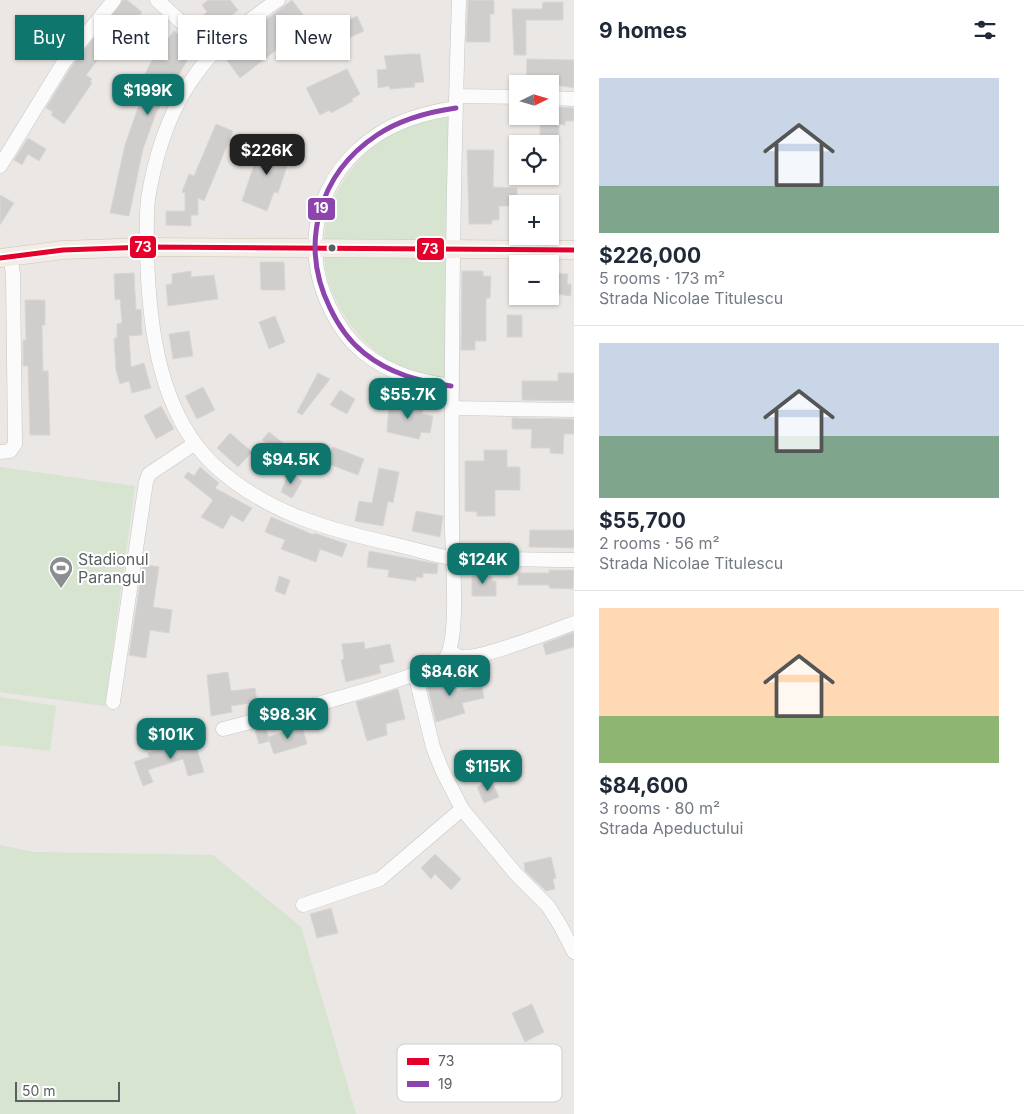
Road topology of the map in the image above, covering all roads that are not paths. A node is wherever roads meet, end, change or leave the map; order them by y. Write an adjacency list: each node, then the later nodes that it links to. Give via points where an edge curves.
1 (114, 0): 12 (street, via 64,62)
2 (157, 0): 6 (street)
3 (278, 0): 5 (street)
4 (459, 0): 11 (street)
5 (257, 15)
6 (178, 19)
7 (206, 60): 13 (street, via 188,84 162,144 148,201)
8 (559, 98): 10 (street)
9 (509, 99): 11 (street)
10 (574, 99)
11 (456, 102): 14 (street, via 393,126 377,135 351,158 331,182 320,206); 15 (street)
12 (0, 166)
13 (147, 247): 14 (main road); 17 (main road); 21 (street, via 154,333 165,384)
14 (314, 247): 15 (main road); 18 (street, via 318,278 326,300 347,337 369,357 401,375)
15 (454, 248): 16 (main road); 18 (street)
16 (574, 250)
17 (5, 256): 22 (street, via 13,274 15,444 10,451)
18 (452, 386): 19 (street)
19 (452, 408): 20 (street); 23 (street)
20 (574, 410)
21 (194, 444): 23 (street, via 216,467 290,516 341,532); 28 (street, via 149,474 146,482)
22 (0, 452)
23 (452, 558): 24 (street); 26 (street, via 454,604)
24 (574, 560)
25 (574, 623): 26 (street, via 472,656 460,657)
26 (450, 651): 27 (street, via 432,669)
27 (415, 674): 29 (street); 30 (street, via 433,747)
28 (113, 702)
29 (223, 729)
30 (462, 809): 31 (street, via 380,879); 32 (street, via 516,874 548,906)
31 (303, 905)
32 (574, 952)

